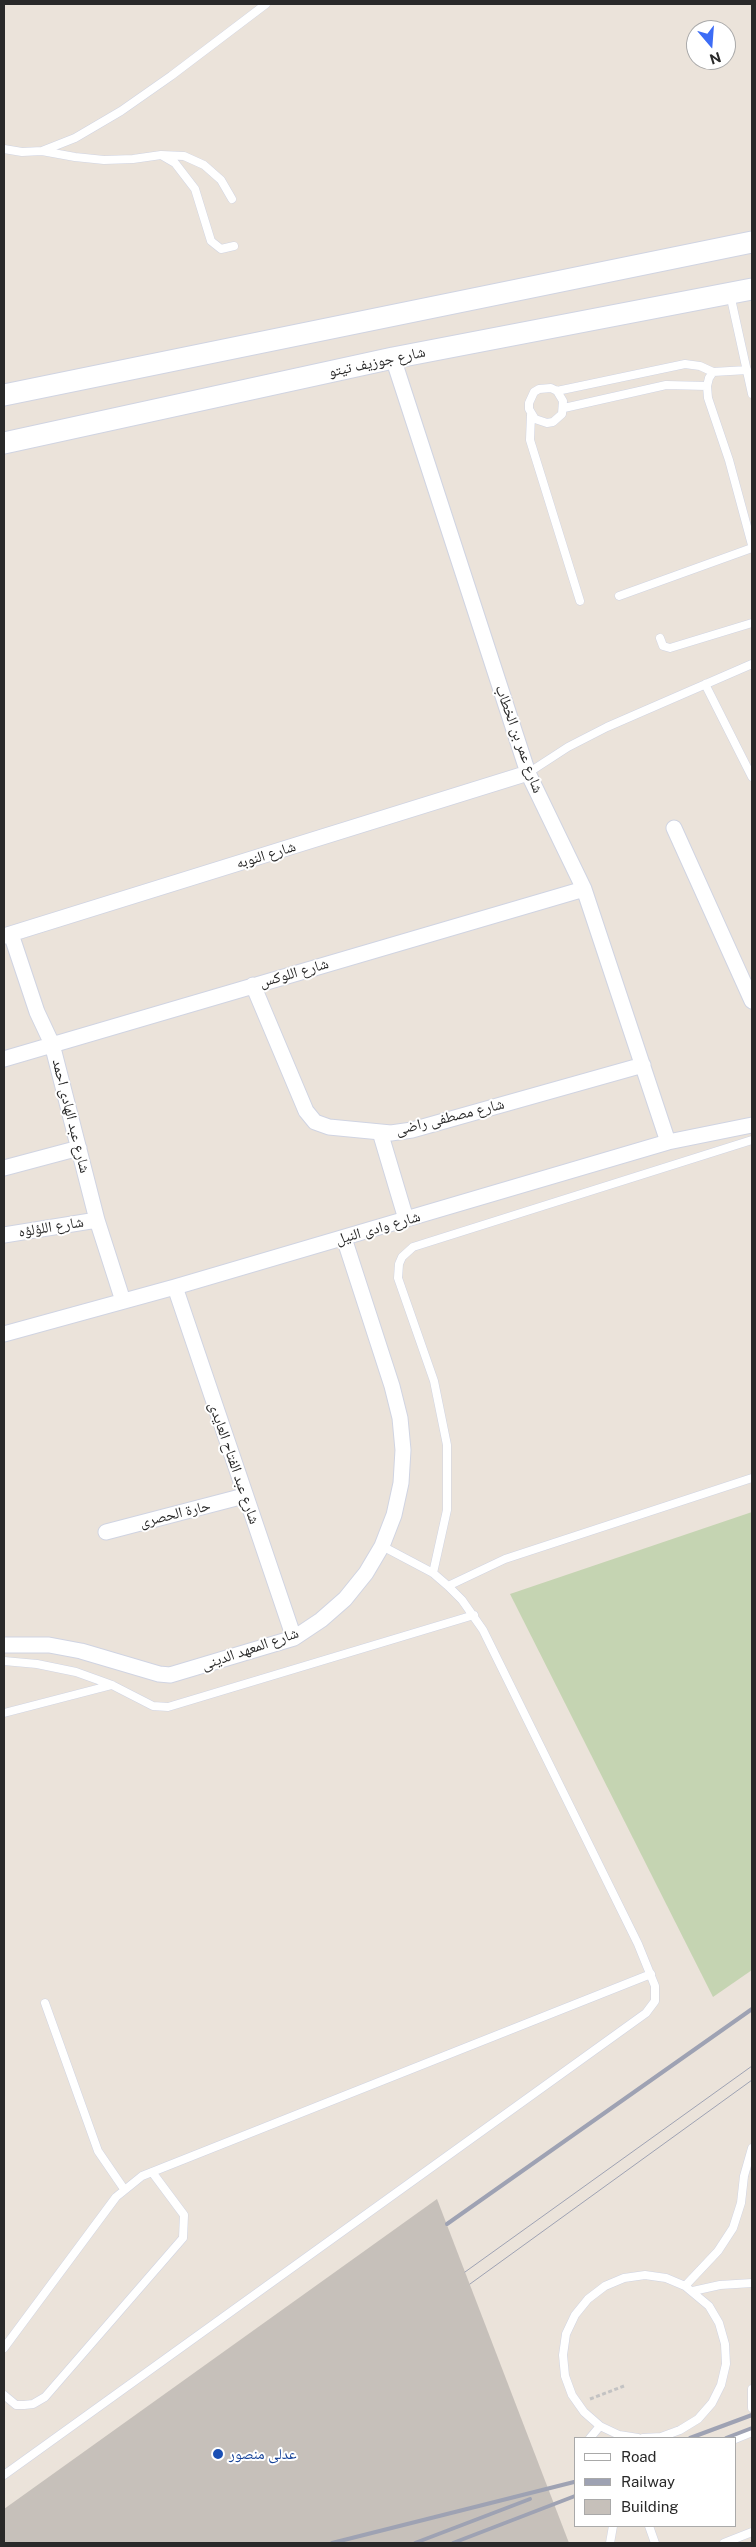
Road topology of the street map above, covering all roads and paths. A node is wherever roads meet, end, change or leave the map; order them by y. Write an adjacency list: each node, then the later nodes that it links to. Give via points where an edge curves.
1 (266, 4): 3 (lane, via 121,111 75,138)
2 (4, 149): 3 (lane, via 22,152)
3 (42, 150): 4 (lane, via 75,158 104,160)
4 (161, 155): 5 (lane, via 184,156 204,165 221,180); 7 (lane, via 175,164 195,189 211,241 221,249)
5 (232, 199)
6 (752, 242): 15 (main road)
7 (234, 246)
8 (752, 289): 9 (main road, شارع جوزيف تيتو)
9 (730, 293): 10 (main road, شارع جوزيف تيتو); 11 (lane)
10 (393, 358): 19 (main road, شارع جوزيف تيتو); 27 (street, شارع عمر بن الخطاب)
11 (747, 370): 12 (lane); 16 (lane)
12 (713, 372): 13 (lane); 14 (lane, via 700,366 677,365)
13 (707, 386): 17 (lane, via 666,385); 20 (lane)
14 (556, 391): 17 (lane, via 564,401); 18 (lane, via 545,388 534,392 528,403)
15 (4, 394)
16 (752, 394)
17 (564, 408): 18 (lane, via 558,418 547,423)
18 (531, 415): 22 (lane, via 530,440)
19 (4, 443)
20 (752, 546): 21 (lane)
21 (619, 596)
22 (580, 602)
23 (752, 624): 24 (lane, via 670,648 663,646)
24 (660, 638)
25 (752, 664): 26 (lane)
26 (705, 684): 27 (lane, via 586,738); 28 (lane)
27 (528, 773): 30 (street, شارع عمر بن الخطاب); 31 (street, شارع النوبه)
28 (752, 777)
29 (674, 828): 33 (street)
30 (584, 889): 32 (street, شارع اللوكس); 36 (street, شارع عمر بن الخطاب)
31 (7, 935): 34 (street, شارع عبد الهادى احمد)
32 (252, 984): 34 (street, شارع اللوكس); 38 (street, شارع مصطفى راضى, via 310,1117 329,1127)
33 (752, 1001)
34 (52, 1044): 35 (street, شارع اللوكس); 41 (street, شارع عبد الهادى احمد)
35 (4, 1059)
36 (643, 1065): 38 (street, شارع مصطفى راضى, via 412,1130); 40 (street, شارع عمر بن الخطاب)
37 (752, 1125): 40 (street, شارع وادى النيل)
38 (380, 1132): 43 (street)
39 (752, 1140): 54 (lane, via 413,1247 402,1257 398,1278 434,1381 447,1445 447,1510)
40 (668, 1142): 43 (street, شارع وادى النيل)
41 (79, 1148): 42 (street); 44 (street, شارع عبد الهادى احمد)
42 (4, 1168)
43 (406, 1219): 46 (street, شارع وادى النيل)
44 (97, 1220): 45 (street, شارع اللؤلؤه); 48 (street, شارع عبد الهادى احمد)
45 (4, 1235)
46 (344, 1238): 47 (street, شارع وادى النيل); 53 (street, شارع المعهد الدينى, via 400,1418 403,1450 401,1483 394,1515)
47 (175, 1287): 48 (street, شارع وادى النيل); 51 (street, شارع عبد الفتاح العايدى)
48 (123, 1302): 49 (street, شارع وادى النيل)
49 (4, 1334)
50 (752, 1478): 55 (lane, via 505,1559)
51 (244, 1496): 52 (street, حارة الحصرى); 57 (street, شارع عبد الفتاح العايدى)
52 (106, 1532)
53 (382, 1546): 54 (lane); 57 (street, شارع المعهد الدينى, via 345,1599)
54 (433, 1573): 55 (lane)
55 (448, 1586): 56 (lane)
56 (474, 1615): 60 (lane, via 176,1706 153,1706); 62 (lane)
57 (294, 1638): 58 (street, شارع المعهد الدينى, via 170,1675 49,1645)
58 (4, 1645)
59 (4, 1661): 60 (lane, via 57,1668)
60 (112, 1685): 61 (lane)
61 (4, 1714)
62 (651, 1974): 65 (lane); 82 (lane, via 656,1994 646,2014)
63 (45, 2003): 66 (lane, via 98,2151)
64 (752, 2148): 68 (lane, via 733,2228 718,2251)
65 (152, 2172): 66 (lane); 73 (lane, via 184,2215 183,2238 45,2398 24,2405 16,2404)
66 (124, 2189): 70 (lane)
67 (752, 2283): 69 (lane)
68 (685, 2286): 69 (lane); 76 (lane, via 652,2276 624,2278 604,2286 588,2298 575,2315 566,2334 565,2376 572,2395)
69 (693, 2291): 80 (lane, via 712,2312 726,2344 722,2385 698,2419)
70 (4, 2348)
71 (624, 2386): 74 (path)
72 (752, 2390): 75 (lane)
73 (4, 2395)
74 (596, 2397)
75 (752, 2408)
76 (600, 2426): 78 (lane); 79 (lane)
77 (752, 2432): 81 (lane)
78 (591, 2437)
79 (632, 2437)
80 (660, 2437)
81 (736, 2439)
82 (4, 2475)
83 (613, 2527): 86 (lane)
84 (649, 2527): 87 (lane)
85 (752, 2532): 88 (lane)
86 (610, 2543)
87 (655, 2543)
88 (724, 2543)

